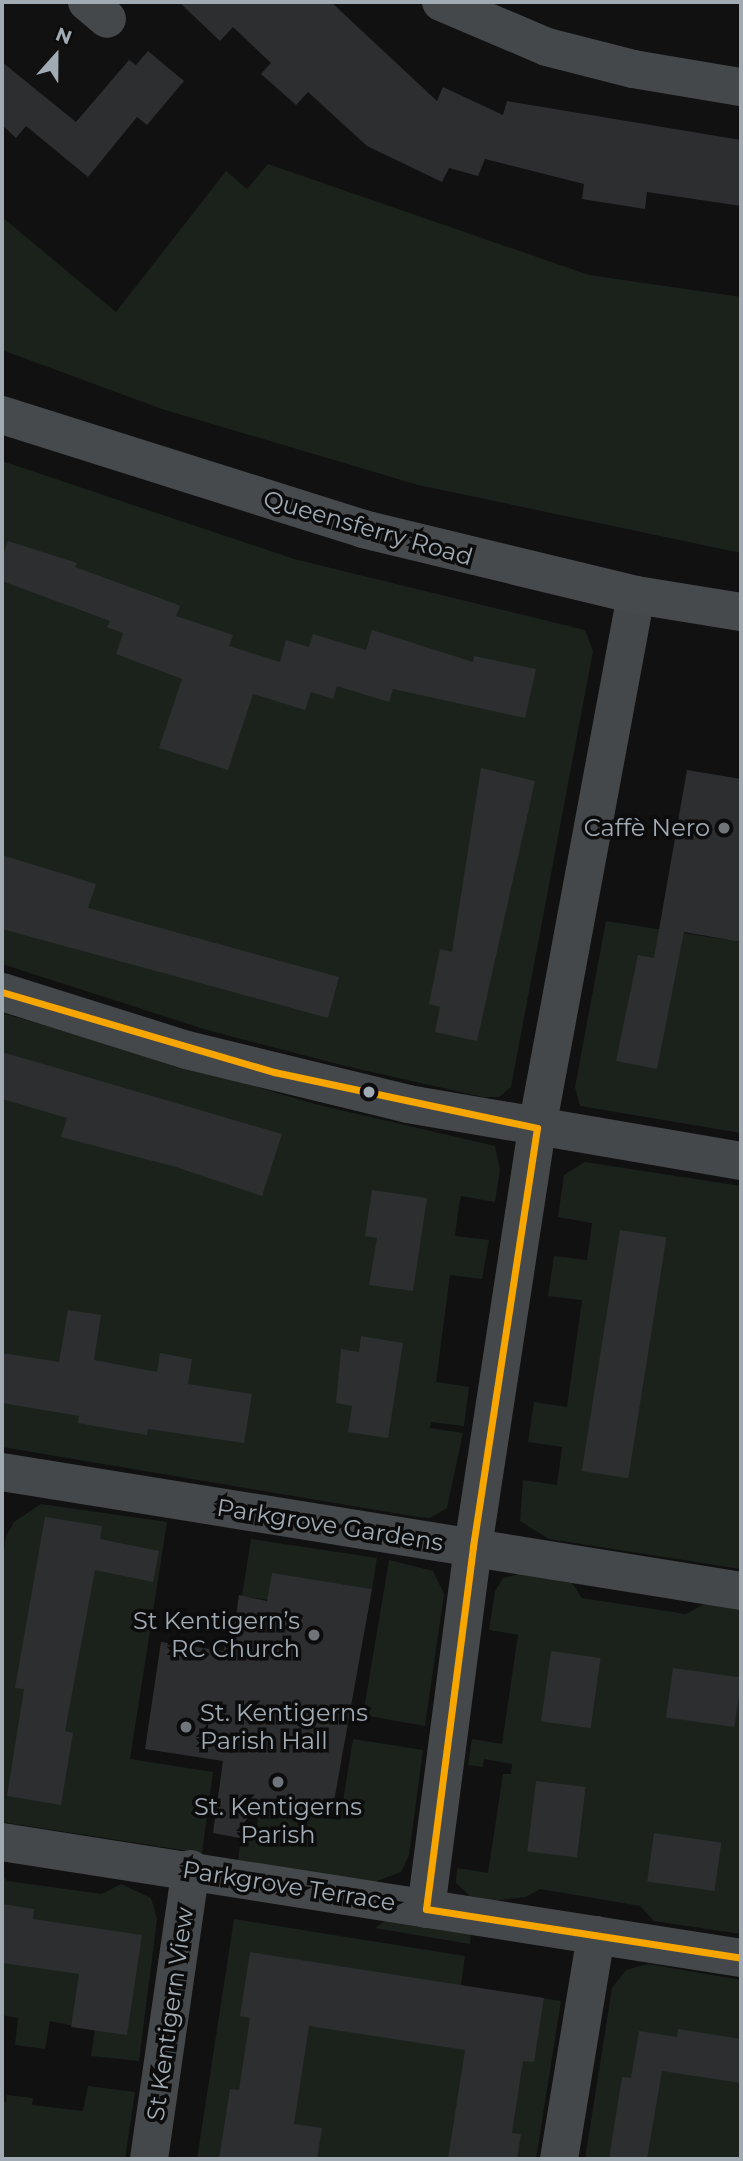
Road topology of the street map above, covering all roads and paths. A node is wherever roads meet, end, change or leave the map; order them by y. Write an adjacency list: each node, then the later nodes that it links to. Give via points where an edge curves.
1 (441, 2): 2 (street, via 547,47 633,69)
2 (741, 87)
3 (2, 415): 4 (main road, Queensferry Road, via 363,529)
4 (636, 595): 5 (main road, Queensferry Road); 7 (street)
5 (741, 611)
6 (2, 992): 7 (street, via 261,1069)
7 (537, 1128): 8 (street); 10 (street)
8 (741, 1161)
9 (2, 1472): 10 (street, Parkgrove Gardens)
10 (473, 1547): 11 (street, Parkgrove Gardens); 14 (street)
11 (741, 1591)
12 (2, 1842): 13 (street, Parkgrove Terrace)
13 (191, 1869): 14 (street, Parkgrove Terrace); 17 (street, St Kentigern View)
14 (426, 1909): 15 (street, Parkgrove Terrace)
15 (596, 1935): 16 (street, Parkgrove Terrace); 18 (street)
16 (741, 1958)
17 (149, 2159)
18 (559, 2159)

